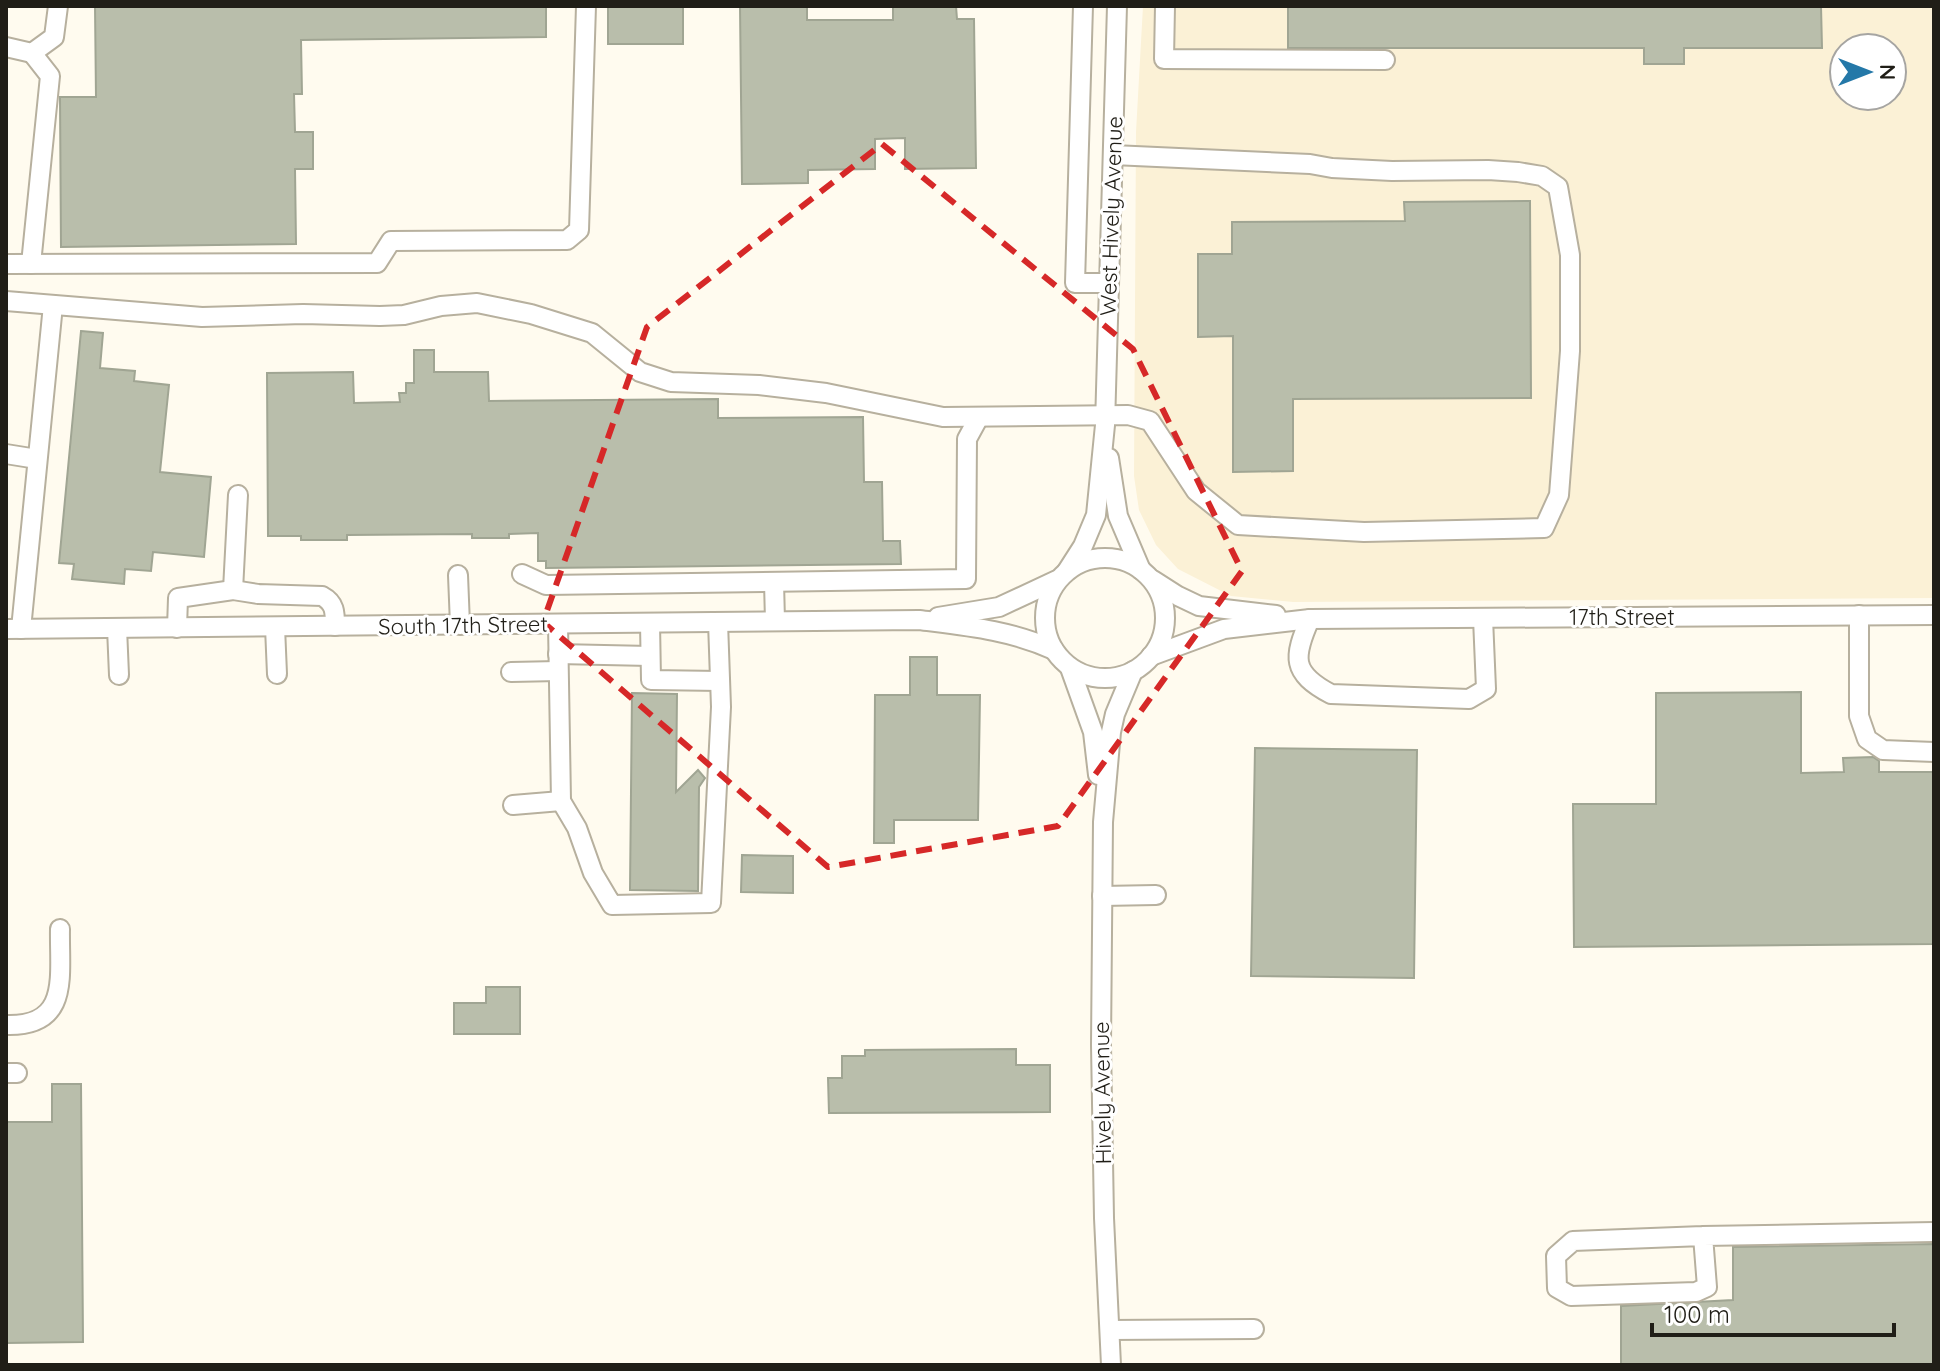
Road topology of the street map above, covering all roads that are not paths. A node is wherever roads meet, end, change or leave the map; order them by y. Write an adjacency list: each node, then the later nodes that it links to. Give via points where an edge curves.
1 (58, 6): 7 (street, via 54,37)
2 (586, 6): 11 (street, via 579,230 567,240 391,241 377,263)
3 (1083, 6): 12 (street, via 1075,283)
4 (1117, 6): 9 (street, West Hively Avenue)
5 (1165, 6): 8 (street, via 1164,59)
6 (6, 47): 7 (street)
7 (32, 53): 11 (street, via 50,76)
8 (1385, 60)
9 (1113, 155): 12 (street, West Hively Avenue); 16 (street, via 1542,176 1558,187 1570,255 1570,351 1559,495 1544,528 1364,532 1238,525 1196,491 1150,421 1128,415)
10 (6, 264): 11 (street)
11 (31, 264)
12 (1109, 283): 16 (street, West Hively Avenue)
13 (6, 301): 14 (street)
14 (53, 305): 15 (street, via 202,317 404,315 477,303 592,333 640,372 671,382 812,391 943,417); 18 (street)
15 (979, 417): 16 (street); 24 (street, via 967,439 966,579)
16 (1105, 420): 21 (street, via 1118,516); 23 (street, via 1096,515)
17 (6, 454): 18 (street)
18 (37, 459): 40 (street)
19 (238, 495): 25 (street)
20 (522, 574): 24 (street, via 546,585)
21 (1145, 574): 23 (street, via 1121,560 1098,558); 29 (street, 17th Street, via 1199,606); 43 (street, via 1160,595 1164,614 1162,635)
22 (458, 575): 35 (street)
23 (1064, 575): 30 (street, via 999,607); 41 (street, via 1045,611)
24 (774, 582): 31 (street)
25 (233, 590): 36 (street, via 322,596 335,610); 39 (street, via 178,598)
26 (1859, 615): 27 (street, 17th Street); 28 (street, 17th Street); 51 (street, via 1859,716 1867,739 1883,750)
27 (1934, 615)
28 (1483, 618): 29 (street, 17th Street); 29 (street, via 1486,689 1469,699 1331,694 1302,672 1297,648)
29 (1310, 619): 43 (street, 17th Street, via 1224,629)
30 (919, 620): 31 (street, South 17th Street); 41 (street, via 1020,635)
31 (775, 621): 32 (street, South 17th Street)
32 (718, 622): 33 (street, South 17th Street); 50 (street)
33 (650, 623): 34 (street, South 17th Street); 42 (street)
34 (558, 624): 35 (street, South 17th Street); 44 (street)
35 (460, 625): 36 (street, South 17th Street)
36 (335, 626): 37 (street, South 17th Street)
37 (275, 627): 39 (street, South 17th Street); 48 (street)
38 (117, 628): 39 (street, South 17th Street); 40 (street, South 17th Street); 49 (street)
39 (177, 628)
40 (14, 629)
41 (1054, 650): 45 (street)
42 (650, 656): 44 (street); 50 (street, via 651,680)
43 (1151, 656): 46 (street)
44 (558, 663): 47 (street); 52 (street)
45 (1070, 668): 46 (street, via 1108,678); 54 (street, Hively Avenue, via 1093,732)
46 (1133, 671): 54 (street, Hively Avenue, via 1111,732)
47 (511, 672)
48 (277, 674)
49 (119, 675)
50 (720, 681): 52 (street, via 711,903 612,905)
51 (1934, 752)
52 (561, 801): 53 (street)
53 (513, 805)
54 (1103, 822): 56 (street, Hively Avenue)
55 (1156, 895): 56 (street)
56 (1102, 896): 62 (street, Hively Avenue)
57 (60, 929): 58 (street, via 58,1000 38,1019)
58 (6, 1025)
59 (1934, 1232): 60 (street)
60 (1703, 1236): 60 (street, via 1573,1241 1556,1256 1557,1288 1571,1296 1696,1292 1707,1287)
61 (1254, 1329): 62 (street)
62 (1110, 1330): 63 (street, Hively Avenue)
63 (1111, 1365)

